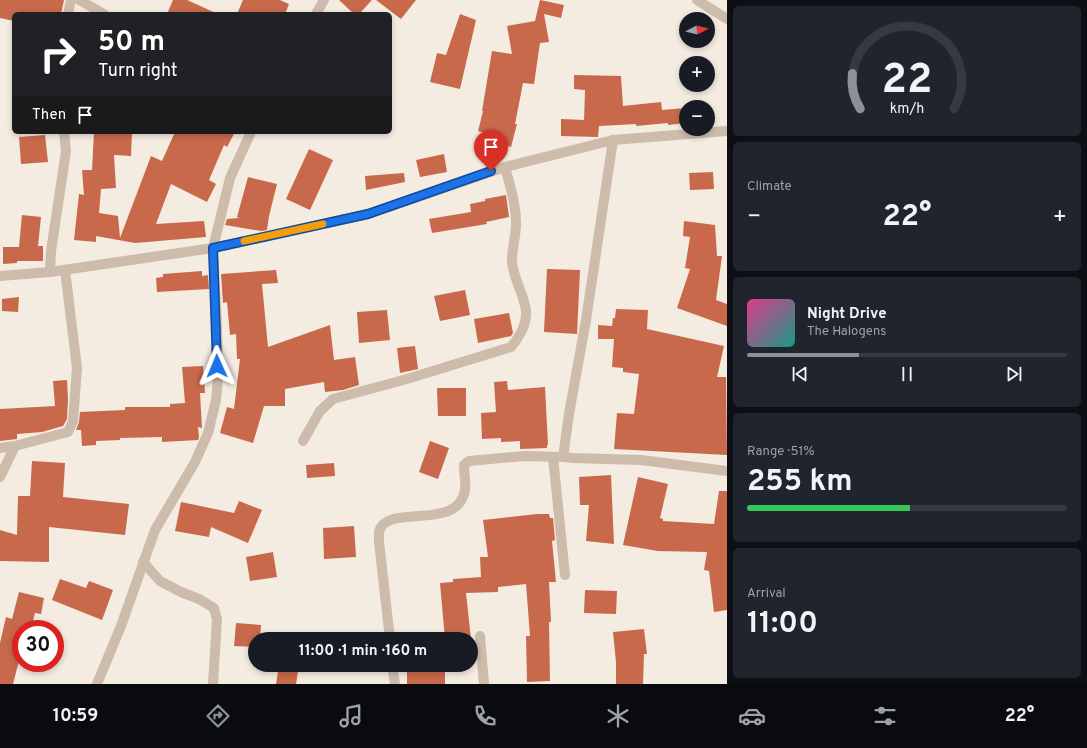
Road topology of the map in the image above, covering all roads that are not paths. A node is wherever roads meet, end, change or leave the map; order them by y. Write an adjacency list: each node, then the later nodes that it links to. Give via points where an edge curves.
1 (71, 0): 5 (street)
2 (79, 0): 6 (street)
3 (324, 0): 7 (street)
4 (697, 0): 8 (street)
5 (68, 12)
6 (100, 12)
7 (317, 12)
8 (727, 18)
9 (727, 131): 12 (street)
10 (64, 134): 16 (street, via 66,151)
11 (250, 134): 14 (street, via 230,178)
12 (612, 140): 13 (street); 21 (street, via 586,320 569,414)
13 (505, 167): 14 (street, via 368,214); 18 (street, via 513,196 516,227 512,262 526,312 519,338 511,347 407,379 333,398 320,411)
14 (213, 248): 15 (street); 24 (street, via 217,327 216,400 208,433 195,462 155,530)
15 (65, 270): 16 (street); 19 (street, via 77,368 74,421 68,432)
16 (50, 272): 17 (street)
17 (0, 276)
18 (303, 441)
19 (15, 446): 20 (street); 23 (street)
20 (0, 448)
21 (558, 457): 22 (street, via 641,460); 25 (street); 26 (street, via 525,456 468,461 464,465 465,490 459,504 450,511 402,517 387,522 379,531 379,542)
22 (727, 471)
23 (0, 477)
24 (143, 562): 29 (street); 30 (street, via 160,581 214,608 217,619)
25 (565, 575)
26 (389, 632)
27 (480, 636): 32 (street)
28 (393, 672): 31 (street)
29 (97, 684)
30 (213, 684)
31 (395, 684)
32 (484, 684)

